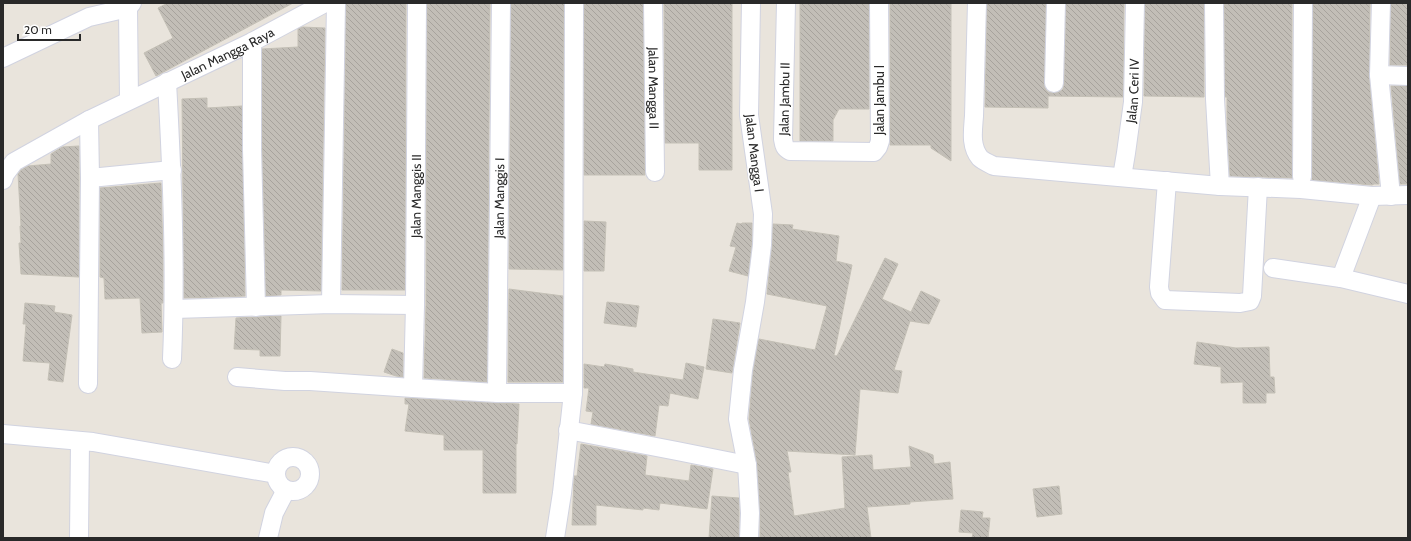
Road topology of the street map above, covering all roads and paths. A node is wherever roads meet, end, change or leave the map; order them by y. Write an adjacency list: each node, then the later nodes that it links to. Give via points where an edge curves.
1 (325, 3): 17 (street, Jalan Mangga Raya)
2 (336, 3): 40 (street)
3 (417, 3): 41 (street, Jalan Manggis II)
4 (501, 3): 49 (street, Jalan Manggis I)
5 (574, 3): 48 (street)
6 (653, 3): 27 (street, Jalan Mangga II)
7 (751, 3): 53 (street, Jalan Mangga I, via 749,115 763,214 762,245 755,302 742,370 738,419)
8 (786, 3): 25 (street, Jalan Jambu II, via 784,146 790,151)
9 (879, 3): 25 (street, Jalan Jambu I, via 880,141 874,152)
10 (977, 3): 28 (street, via 972,135 980,159 994,166)
11 (1056, 3): 22 (street)
12 (1135, 3): 28 (street, Jalan Ceri IV, via 1133,102)
13 (1214, 3): 33 (street, via 1215,99)
14 (1304, 3): 29 (street)
15 (1381, 3): 19 (street)
16 (130, 6): 18 (street, via 89,17); 23 (street)
17 (252, 42): 21 (street, Jalan Mangga Raya); 42 (street)
18 (3, 58)
19 (1379, 75): 20 (street); 35 (street)
20 (1408, 76)
21 (167, 82): 23 (street, Jalan Mangga Raya); 26 (street)
22 (1054, 83)
23 (129, 100): 24 (street, Jalan Mangga Raya)
24 (89, 120): 30 (street); 31 (street, Jalan Mangga Raya, via 14,162)
25 (832, 152)
26 (172, 170): 30 (street); 43 (street)
27 (655, 172)
28 (1122, 177): 32 (street)
29 (1302, 177)
30 (90, 178): 46 (street)
31 (3, 180)
32 (1167, 181): 33 (street); 34 (street, via 1159,287 1165,300 1240,303 1250,301)
33 (1220, 186): 34 (street)
34 (1258, 187): 36 (street)
35 (1399, 195): 36 (street)
36 (1372, 196): 38 (street)
37 (1273, 268): 38 (street)
38 (1341, 278): 39 (street)
39 (1408, 294)
40 (330, 304): 41 (street); 42 (street)
41 (416, 305): 47 (street, Jalan Manggis II)
42 (256, 307): 43 (street)
43 (174, 309): 44 (street)
44 (172, 359)
45 (237, 377): 47 (street)
46 (88, 384)
47 (413, 388): 49 (street)
48 (573, 392): 49 (street); 50 (street)
49 (497, 393)
50 (568, 430): 53 (street); 58 (street)
51 (3, 434): 52 (street)
52 (80, 440): 54 (street); 56 (street)
53 (747, 465): 59 (street, Jalan Mangga I)
54 (276, 474): 55 (street, via 277,480); 55 (street, via 278,467 287,458 300,459 309,468 310,475 305,487 293,491)
55 (286, 490): 57 (street, via 274,513)
56 (79, 538)
57 (268, 538)
58 (555, 538)
59 (749, 538)

